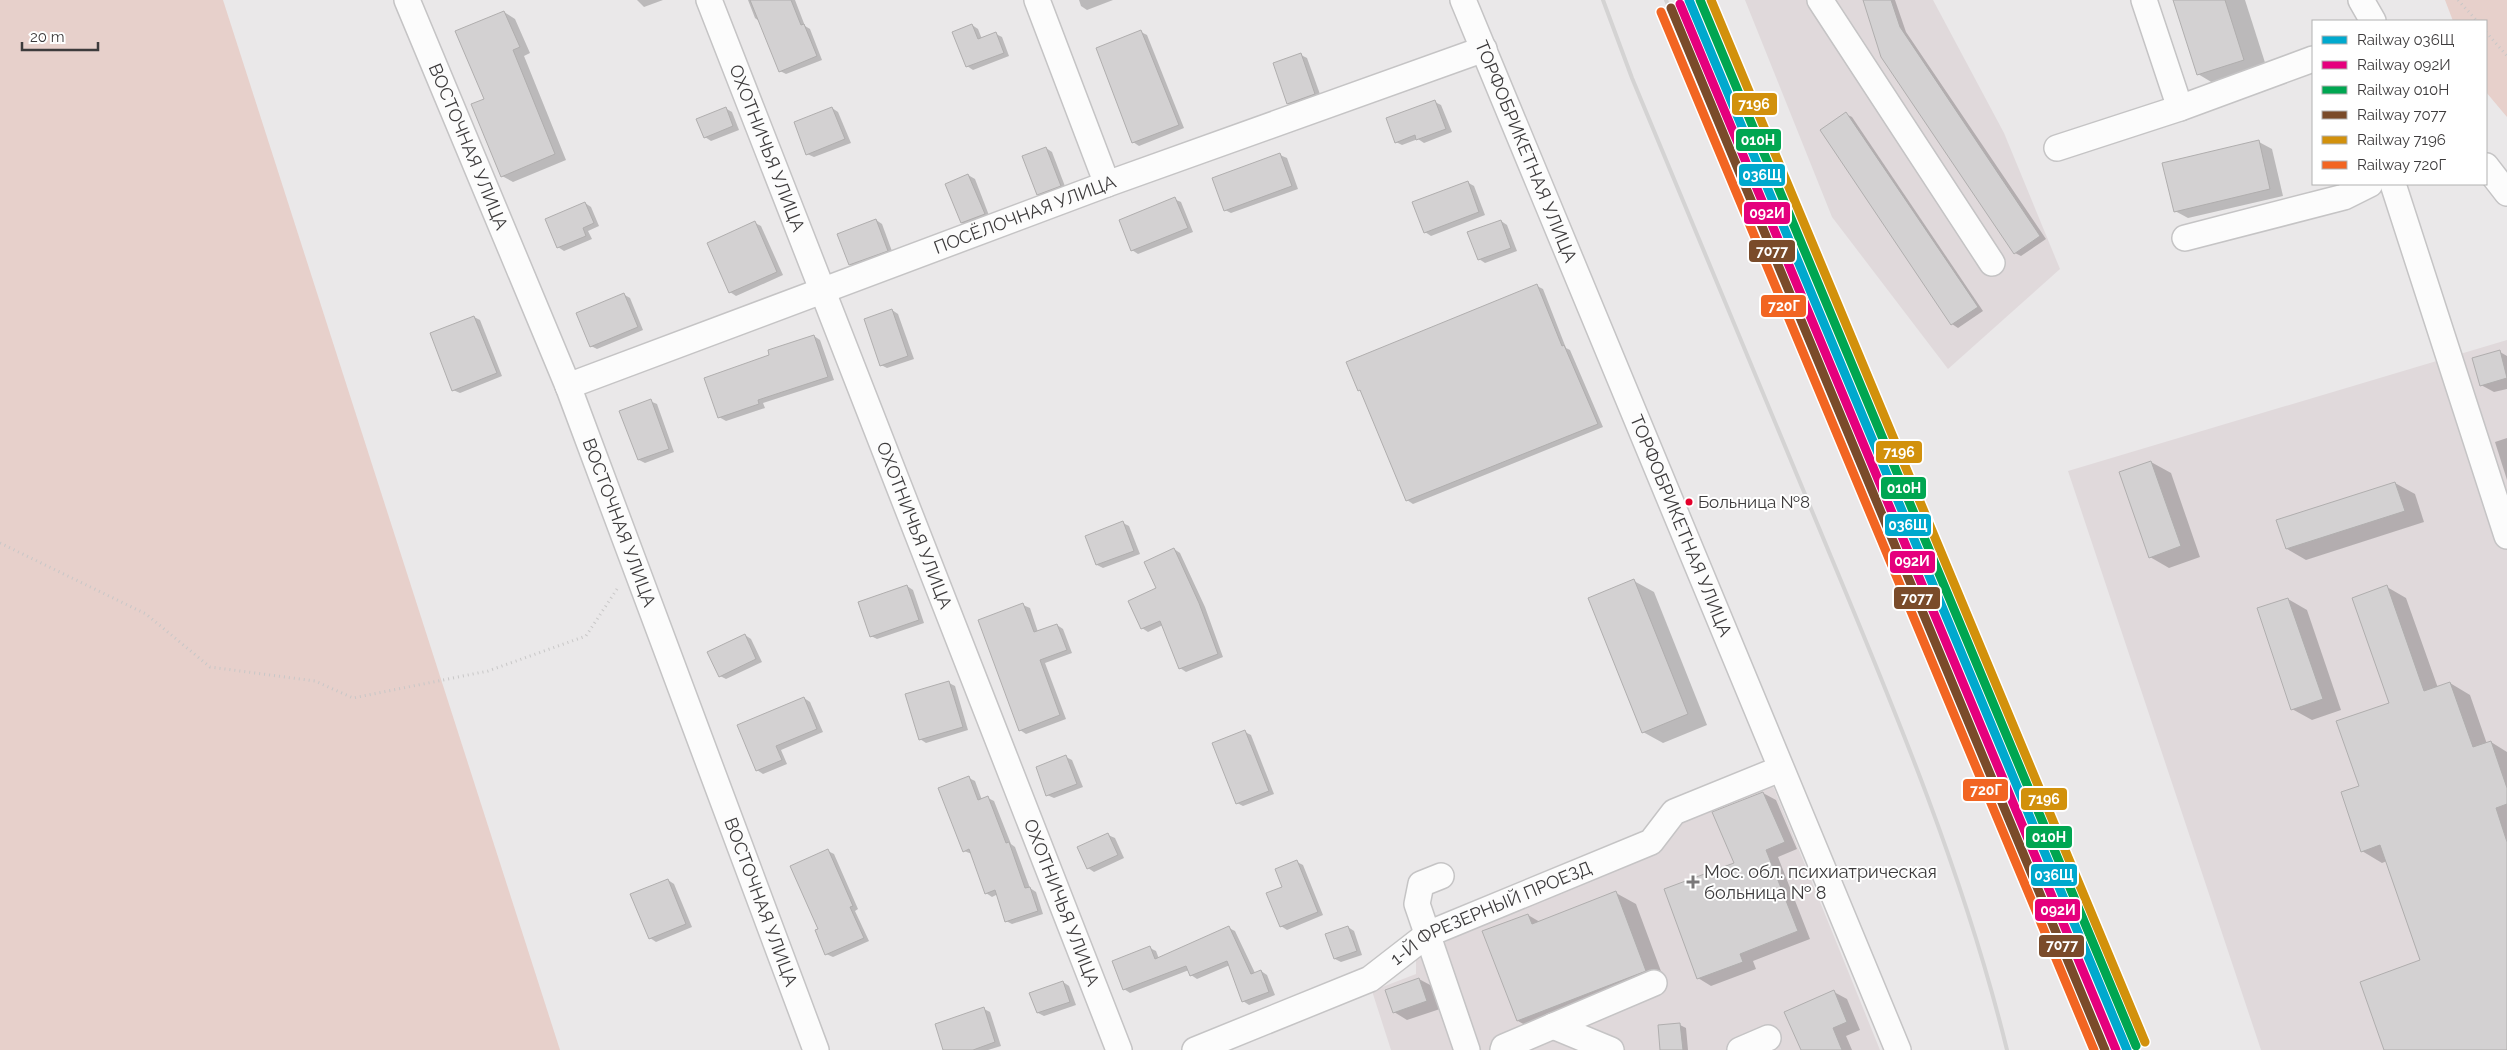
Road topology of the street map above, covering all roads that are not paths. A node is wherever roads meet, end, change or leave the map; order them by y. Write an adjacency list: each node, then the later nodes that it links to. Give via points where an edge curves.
1 (407, 0): 21 (street, ВОСТОЧНАЯ УЛИЦА)
2 (709, 0): 20 (street, ОХОТНИЧЬЯ УЛИЦА)
3 (1037, 0): 14 (street)
4 (1464, 0): 9 (street, ТОРФОБРИКЕТНАЯ УЛИЦА)
5 (1820, 0): 19 (street)
6 (2144, 0): 11 (street)
7 (2361, 0): 8 (street)
8 (2372, 20)
9 (1484, 49): 14 (street, ПОСЁЛОЧНАЯ УЛИЦА); 23 (street, ТОРФОБРИКЕТНАЯ УЛИЦА)
10 (2312, 59): 11 (street)
11 (2180, 108): 12 (street)
12 (2057, 148)
13 (2487, 167): 17 (street)
14 (1108, 184): 20 (street, ПОСЁЛОЧНАЯ УЛИЦА)
15 (2368, 185): 18 (street, via 2344,197)
16 (2393, 185): 22 (street)
17 (2507, 193)
18 (2185, 238)
19 (1992, 263)
20 (823, 288): 21 (street, ПОСЁЛОЧНАЯ УЛИЦА); 30 (street, ОХОТНИЧЬЯ УЛИЦА)
21 (568, 386): 29 (street, ВОСТОЧНАЯ УЛИЦА)
22 (2507, 536)
23 (1780, 769): 25 (street, 1-Й ФРЕЗЕРНЫЙ ПРОЕЗД, via 1674,812 1651,842); 36 (street, ТОРФОБРИКЕТНАЯ УЛИЦА)
24 (1441, 876): 25 (street, via 1421,884 1417,904)
25 (1428, 934): 31 (street, 1-Й ФРЕЗЕРНЫЙ ПРОЕЗД, via 1370,979); 32 (street)
26 (1654, 983): 27 (street)
27 (1553, 1026): 33 (street); 34 (street)
28 (1768, 1038): 35 (street)
29 (816, 1050)
30 (1119, 1050)
31 (1195, 1050)
32 (1467, 1050)
33 (1503, 1050)
34 (1611, 1050)
35 (1740, 1050)
36 (1898, 1050)

